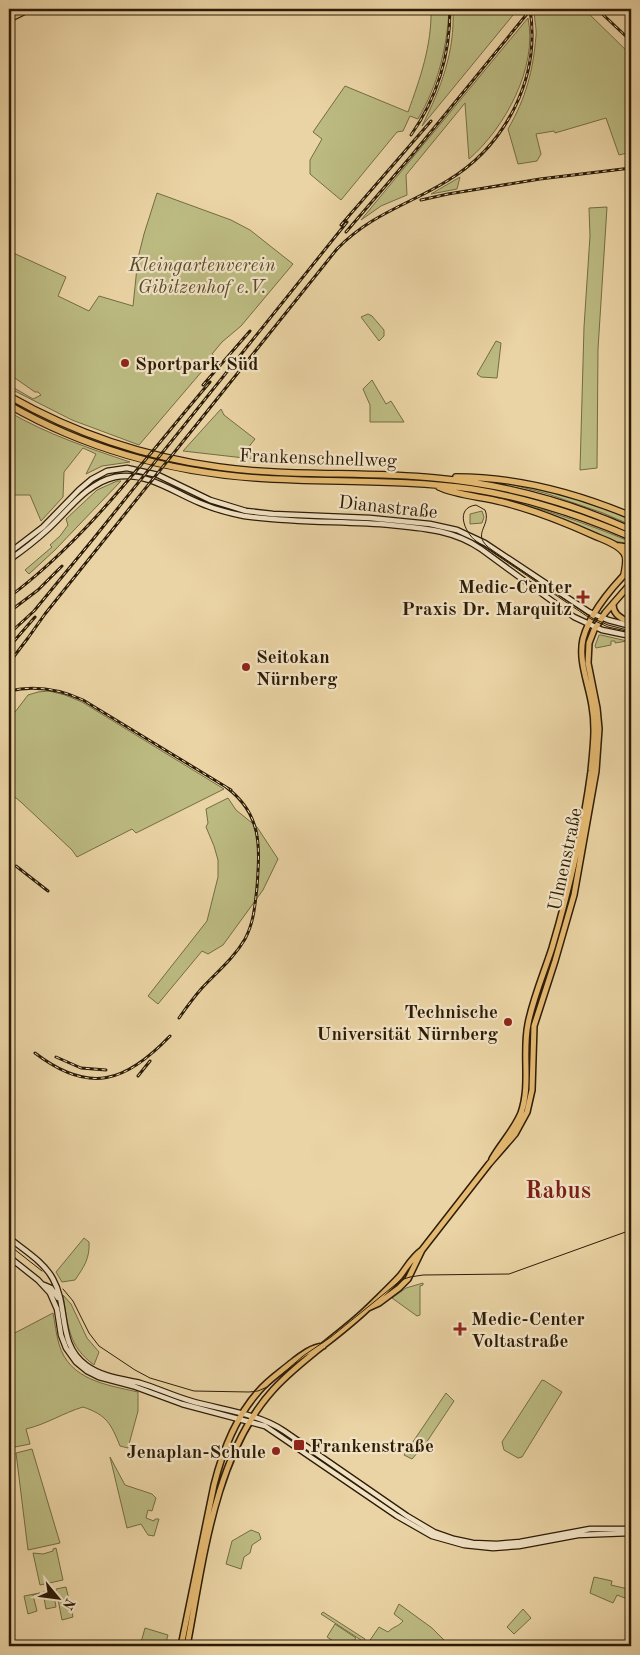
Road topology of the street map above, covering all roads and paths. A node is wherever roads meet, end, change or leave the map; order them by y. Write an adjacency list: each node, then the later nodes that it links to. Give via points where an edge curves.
1 (29, 9): 2 (highway)
2 (9, 19)
3 (9, 396): 5 (highway, Frankenschnellweg, via 90,435 176,460 270,472)
4 (9, 405): 6 (highway, Frankenschnellweg, via 86,441 180,468 256,478)
5 (434, 478): 7 (highway, via 500,480 539,487 588,499); 8 (highway, Frankenschnellweg, via 484,484 544,498 584,510)
6 (434, 485): 9 (highway, Frankenschnellweg, via 496,493 553,508); 10 (highway, via 526,508)
7 (631, 516)
8 (631, 530)
9 (631, 538)
10 (613, 544): 11 (highway); 15 (highway, via 622,550 626,558)
11 (631, 548)
12 (9, 553): 18 (main road, Dianastraße, via 43,526 84,484 101,473 127,468 162,476 210,500 246,511 362,517 457,530 485,543)
13 (9, 560): 20 (main road, Dianastraße, via 42,535 89,490 105,480 136,476 213,508 245,516 394,525 450,533 481,548 570,615)
14 (631, 568): 15 (main road, Ulmenstraße)
15 (624, 575): 18 (main road, Ulmenstraße)
16 (631, 584): 17 (main road)
17 (613, 603): 19 (main road); 21 (main road, via 616,614)
18 (594, 614): 19 (main road, Dianastraße); 20 (main road, Ulmenstraße)
19 (602, 618): 21 (main road, Dianastraße); 22 (main road)
20 (589, 625): 22 (main road, Dianastraße); 24 (main road, Ulmenstraße, via 582,651 594,724 578,846 528,1024 523,1106)
21 (631, 625)
22 (595, 627): 23 (main road, Dianastraße); 24 (main road, Ulmenstraße, via 587,657 598,723 597,766 574,895 534,1026 532,1094 527,1112 519,1128)
23 (631, 636)
24 (489, 1164): 26 (main road)
25 (9, 1238): 28 (main road)
26 (422, 1250): 31 (main road); 31 (main road, via 405,1283 380,1303)
27 (9, 1257): 29 (main road)
28 (50, 1274): 29 (main road); 30 (main road)
29 (43, 1285): 30 (main road, via 51,1288); 33 (main road, via 56,1305 66,1348 84,1369 182,1404)
30 (60, 1300): 33 (main road, via 69,1345 91,1368)
31 (368, 1308): 32 (main road)
32 (323, 1346): 33 (main road, via 317,1346 269,1380); 34 (main road, via 277,1386)
33 (241, 1417): 34 (main road); 37 (main road, via 216,1478)
34 (252, 1419): 35 (main road, via 266,1421 284,1431 406,1516 454,1539 497,1544 590,1529); 36 (main road, via 275,1431 404,1520 446,1541 498,1548 582,1534); 38 (main road, via 231,1459 215,1509)
35 (631, 1529)
36 (631, 1533)
37 (182, 1646)
38 (187, 1646)

